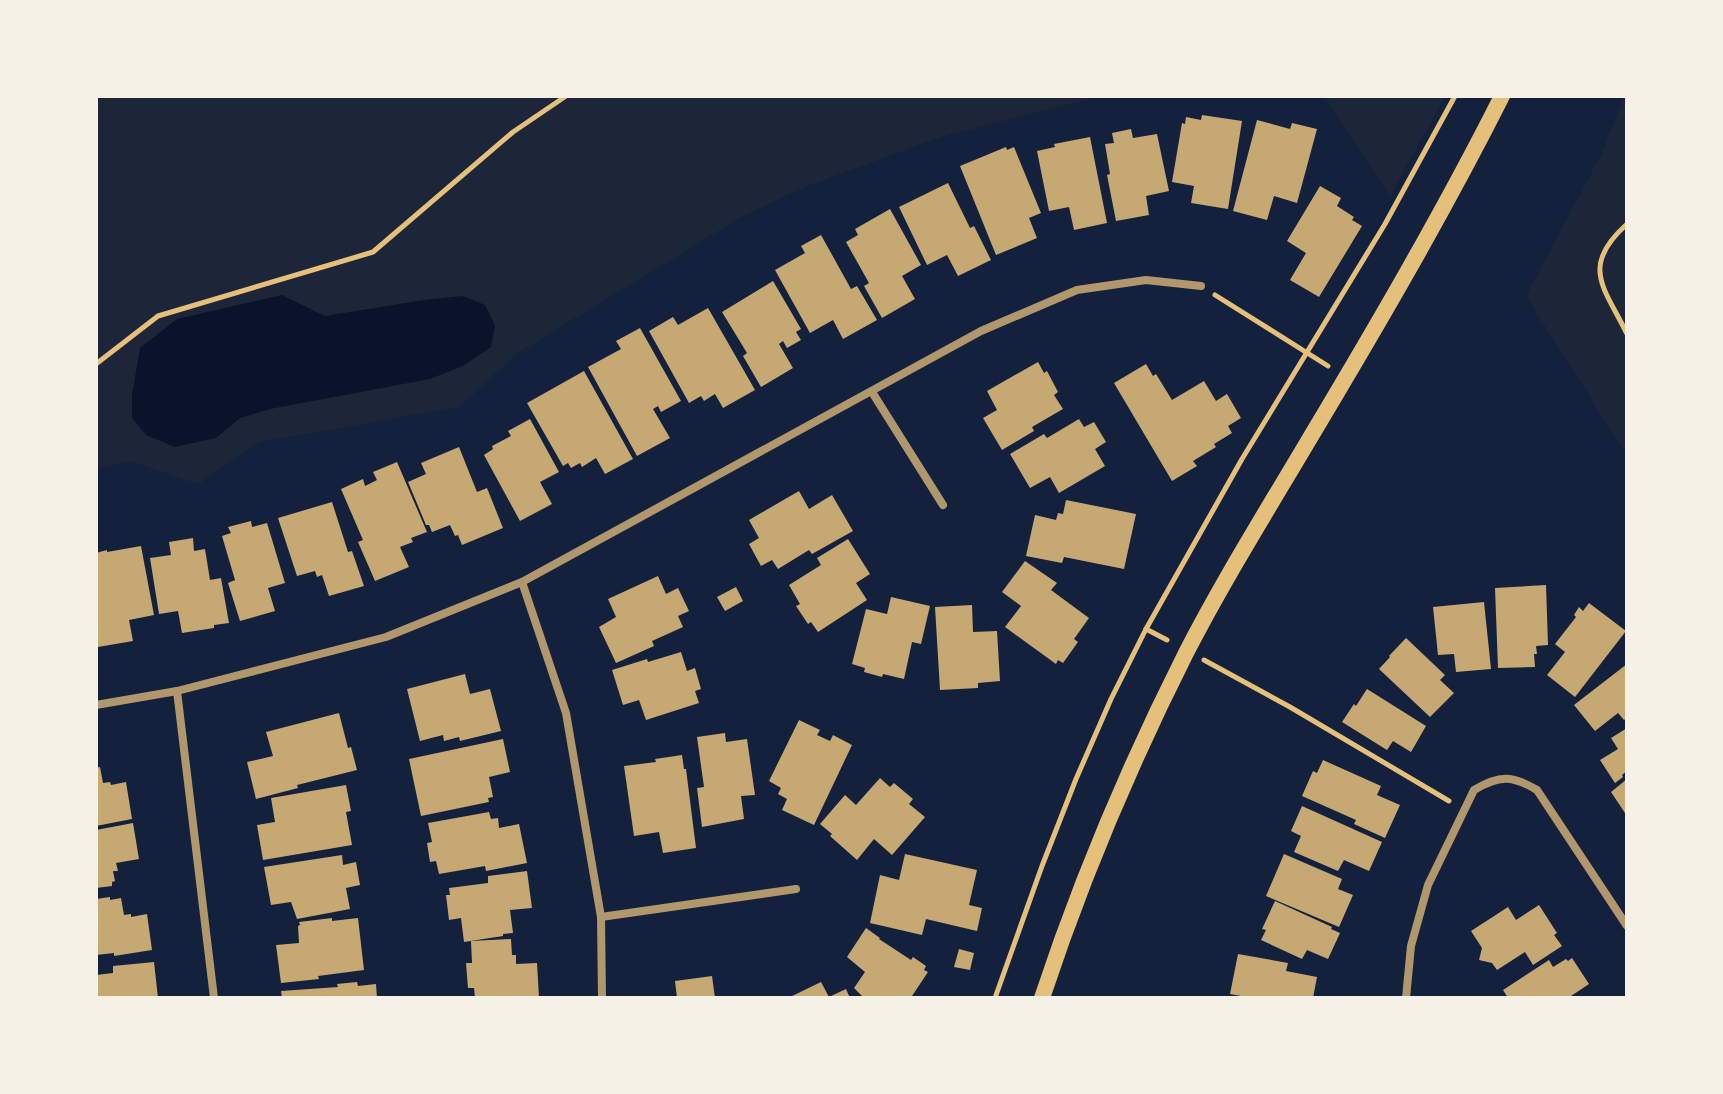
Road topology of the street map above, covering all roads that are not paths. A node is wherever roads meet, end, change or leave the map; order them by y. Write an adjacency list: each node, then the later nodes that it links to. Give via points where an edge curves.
1 (1502, 96): 13 (main road, via 1168,689 1082,884)
2 (1201, 286): 3 (street, via 1146,280 1077,290 981,331)
3 (872, 392): 4 (street); 5 (street)
4 (943, 505)
5 (522, 582): 6 (street, via 386,637); 9 (street, via 566,713)
6 (177, 691): 7 (street); 11 (street)
7 (96, 705)
8 (796, 889): 9 (street)
9 (601, 917): 12 (street)
10 (1627, 926): 14 (street, via 1537,790 1507,777 1488,781 1474,790 1463,809 1428,885 1411,946)
11 (214, 998)
12 (602, 998)
13 (1042, 998)
14 (1406, 998)

